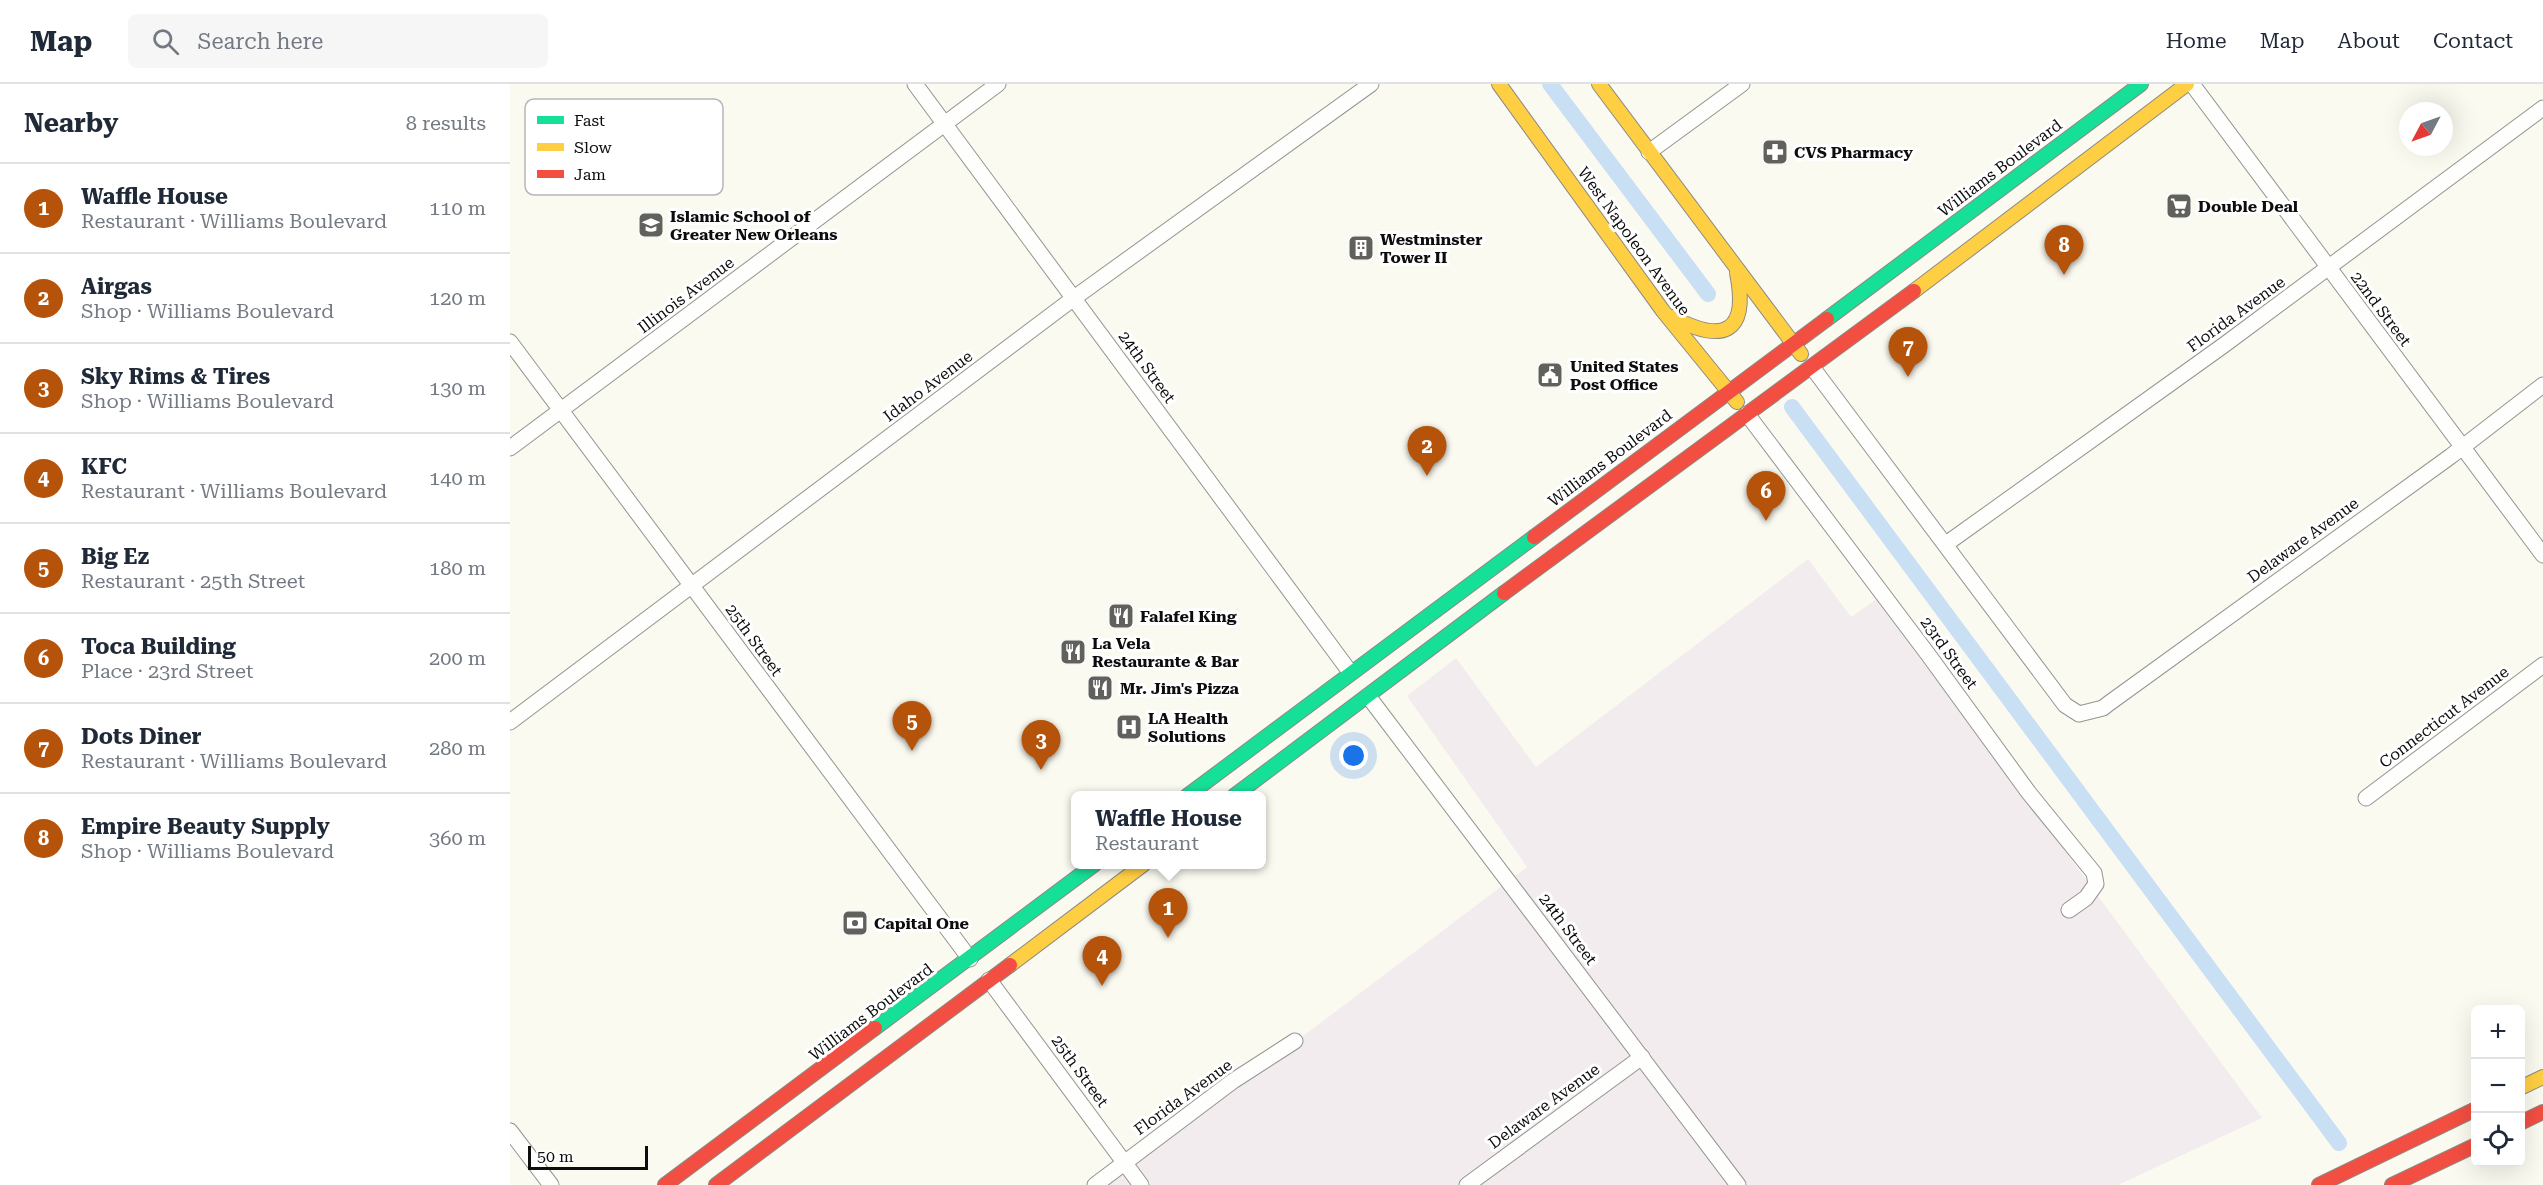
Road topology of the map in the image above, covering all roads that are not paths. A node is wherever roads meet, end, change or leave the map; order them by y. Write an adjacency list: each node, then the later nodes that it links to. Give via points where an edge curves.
1 (915, 84): 10 (street, 24th Street)
2 (998, 84): 10 (street, Illinois Avenue)
3 (1371, 84): 14 (street, Idaho Avenue)
4 (1499, 84): 15 (main road, West Napoleon Avenue)
5 (1599, 84): 11 (main road)
6 (1742, 84): 11 (street)
7 (2141, 84): 17 (main road, Williams Boulevard)
8 (2189, 84): 13 (street, 22nd Street); 18 (main road)
9 (2543, 108): 13 (street, Florida Avenue)
10 (944, 123): 14 (street, 24th Street); 21 (street, Illinois Avenue)
11 (1649, 152): 12 (main road)
12 (1737, 268): 15 (main road, via 1740,311 1725,330 1699,330); 17 (main road)
13 (2328, 268): 24 (street, 22nd Street); 25 (street, Florida Avenue)
14 (1074, 298): 27 (street, Idaho Avenue); 30 (street, 24th Street)
15 (1664, 311): 20 (main road, West Napoleon Avenue)
16 (510, 342): 21 (street, 25th Street)
17 (1793, 343): 18 (main road); 20 (main road, Williams Boulevard)
18 (1812, 367): 22 (main road); 25 (street)
19 (2543, 385): 24 (street, Delaware Avenue)
20 (1728, 392): 22 (main road, West Napoleon Avenue); 28 (main road, Williams Boulevard)
21 (561, 410): 23 (street, Illinois Avenue); 27 (street, 25th Street)
22 (1747, 414): 31 (main road); 39 (street, 23rd Street, via 2029,793 2094,873 2096,884 2086,898)
23 (510, 447)
24 (2462, 447): 25 (street, Delaware Avenue, via 2108,704 2079,714 2065,705); 26 (street, 22nd Street)
25 (1946, 544)
26 (2543, 555)
27 (692, 586): 32 (street, Idaho Avenue); 40 (street, 25th Street)
28 (1406, 630): 30 (main road, Williams Boulevard); 31 (main road, via 1393,658 1372,679)
29 (2543, 665): 36 (street, Connecticut Avenue)
30 (1350, 672): 33 (main road, via 1349,687 1342,701 1305,731); 34 (main road, Williams Boulevard)
31 (1368, 696): 33 (main road); 44 (street, 24th Street)
32 (510, 722)
33 (1299, 747): 35 (main road)
34 (1191, 791)
35 (1239, 791)
36 (2366, 798)
37 (1089, 869): 40 (main road, Williams Boulevard)
38 (1137, 869): 41 (main road)
39 (2069, 910)
40 (970, 971): 43 (main road, via 916,1019); 52 (main road, Williams Boulevard)
41 (989, 980): 43 (main road); 53 (street, 25th Street)
42 (1295, 1041): 53 (street, Florida Avenue, via 1233,1081)
43 (906, 1043): 57 (main road)
44 (1642, 1057): 60 (street, Delaware Avenue); 61 (street, 24th Street)
45 (2543, 1077): 46 (main road)
46 (2525, 1086)
47 (2471, 1111): 62 (main road)
48 (2543, 1112): 49 (main road)
49 (2525, 1121)
50 (510, 1131): 54 (street)
51 (2471, 1147): 63 (main road)
52 (705, 1156): 55 (main road, Williams Boulevard); 56 (main road)
53 (1125, 1162): 58 (street, Florida Avenue); 59 (street, 25th Street)
54 (551, 1185)
55 (665, 1185)
56 (686, 1185)
57 (716, 1185)
58 (1095, 1185)
59 (1141, 1185)
60 (1467, 1185)
61 (1738, 1185)
62 (2319, 1185)
63 (2392, 1185)

